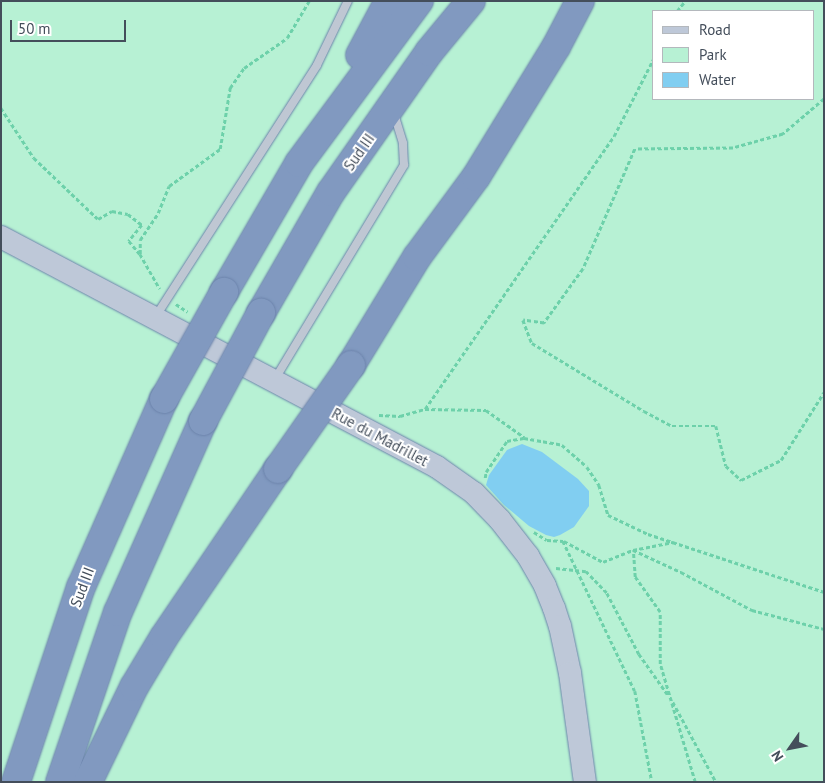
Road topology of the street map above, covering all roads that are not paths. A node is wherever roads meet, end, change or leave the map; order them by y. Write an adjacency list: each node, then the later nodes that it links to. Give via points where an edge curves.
1 (348, 1): 9 (lane, via 317,65)
2 (389, 1): 7 (highway)
3 (419, 1): 7 (highway)
4 (471, 1): 6 (highway, Sud III)
5 (580, 1): 13 (highway, bridge, via 556,47 476,177 418,257 350,365 164,637 134,687)
6 (392, 104): 10 (lane, via 403,143 404,165); 12 (highway, Sud III, bridge, via 332,192 260,313 202,421 118,612)
7 (299, 163): 11 (highway, Sud III, bridge, via 164,399 81,587)
8 (1, 237): 9 (street, Rue du Madrillet)
9 (155, 318): 10 (street, Rue du Madrillet)
10 (274, 381): 14 (street, Rue du Madrillet, via 437,467 474,494 514,538 545,586 560,626)
11 (16, 782)
12 (60, 782)
13 (88, 782)
14 (585, 782)

